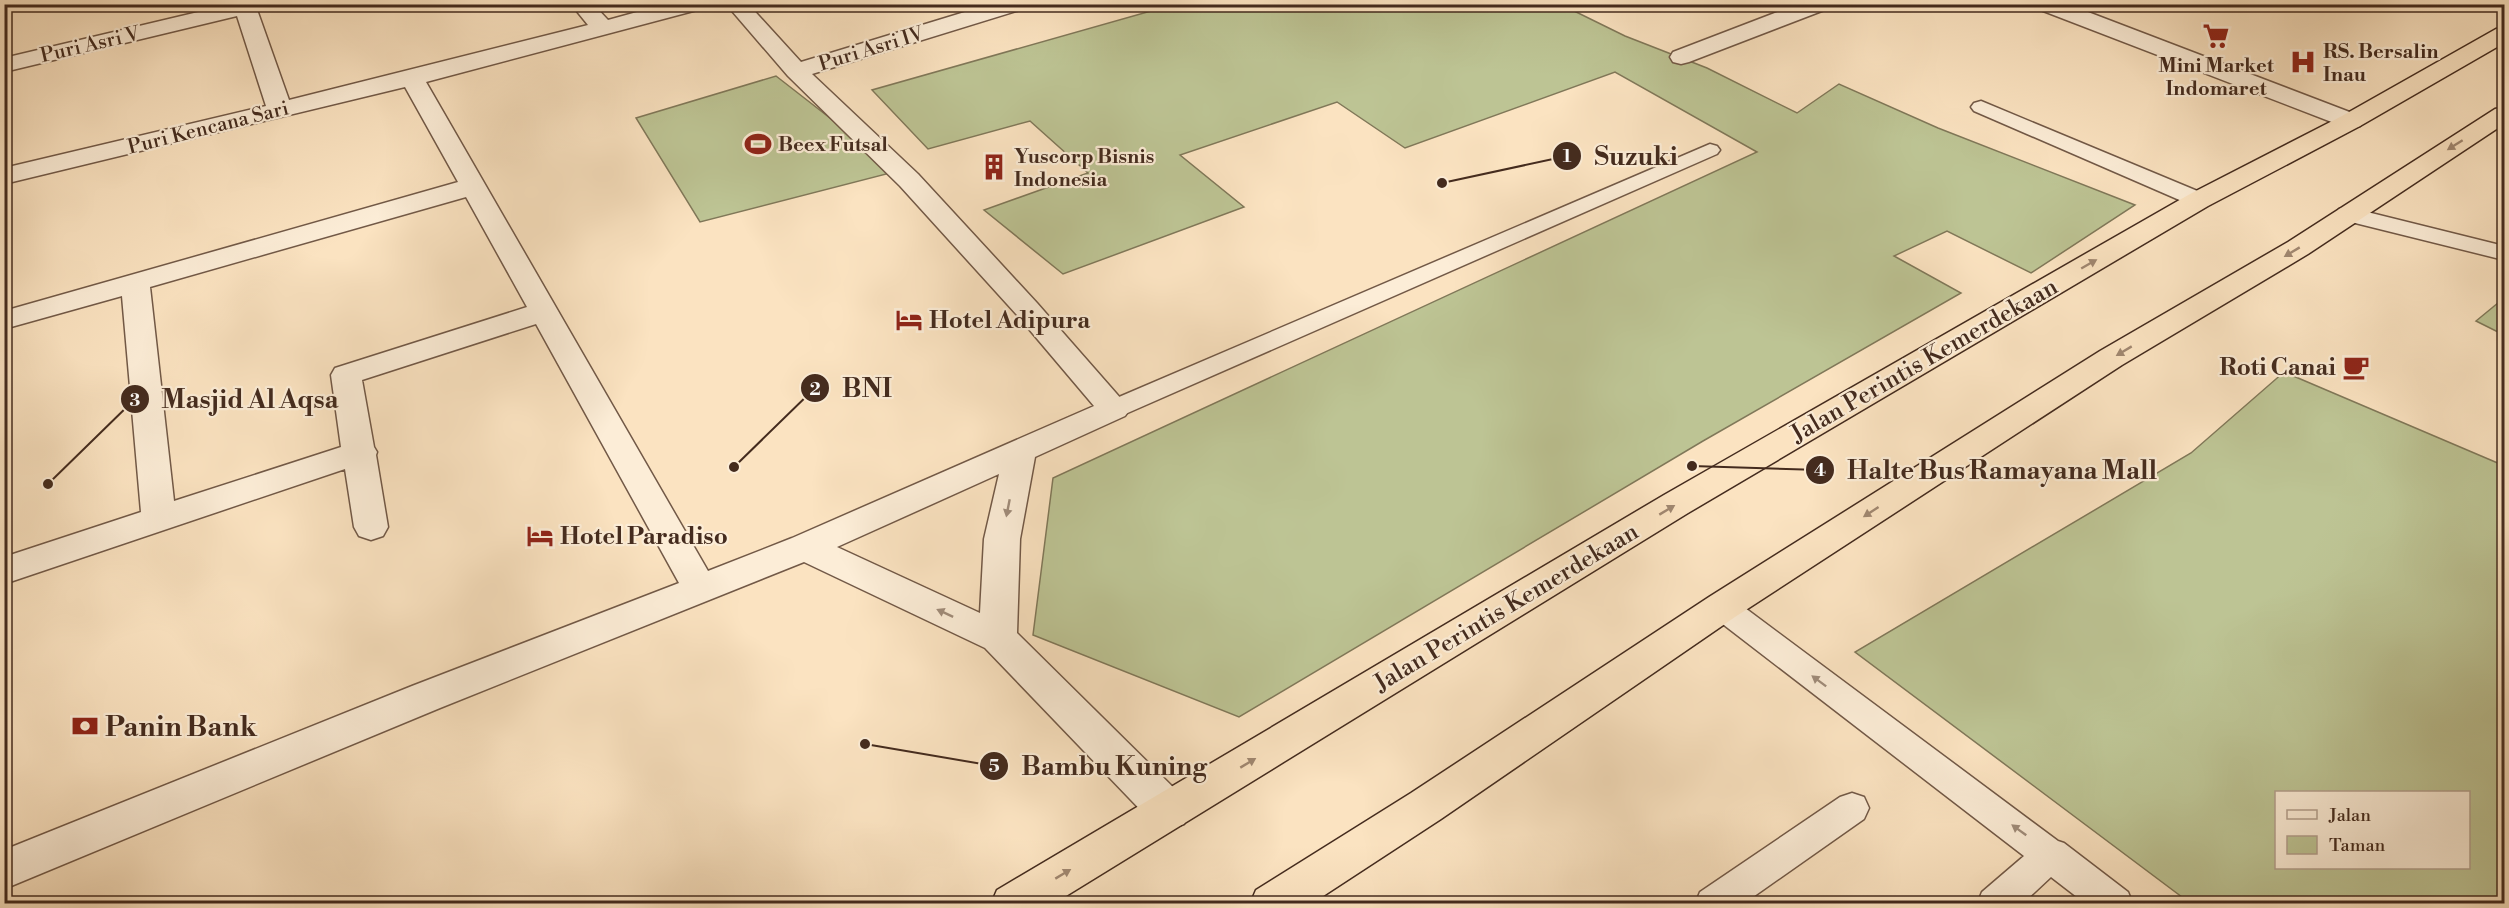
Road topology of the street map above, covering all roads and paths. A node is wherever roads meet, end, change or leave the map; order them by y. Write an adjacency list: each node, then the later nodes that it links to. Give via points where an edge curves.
1 (581, 4): 8 (street)
2 (693, 4): 8 (street, Puri Kencana Sari)
3 (736, 4): 12 (street)
4 (1015, 4): 12 (street, Puri Asri IV)
5 (1819, 4): 10 (street)
6 (2046, 4): 17 (street)
7 (244, 6): 11 (street, Puri Asri V); 15 (street)
8 (603, 28): 13 (street, Puri Kencana Sari)
9 (2505, 34): 17 (highway, Jalan Perintis Kemerdekaan)
10 (1681, 57)
11 (4, 64)
12 (796, 70): 27 (street, via 909,180)
13 (412, 78): 15 (street, Puri Kencana Sari); 20 (street)
14 (1981, 107): 21 (lane)
15 (280, 110): 19 (street, Puri Kencana Sari)
16 (2505, 114): 22 (highway, one-way to 22)
17 (2351, 121): 21 (highway, Jalan Perintis Kemerdekaan)
18 (1710, 150): 27 (lane)
19 (4, 176)
20 (474, 186): 24 (street); 25 (street)
21 (2199, 200): 38 (highway, Jalan Perintis Kemerdekaan, one-way to 21, via 1676,504)
22 (2347, 214): 23 (lane); 35 (highway, one-way to 35, via 2298,248 2111,358)
23 (2505, 253)
24 (135, 284): 26 (street); 30 (street)
25 (545, 311): 29 (street, via 346,375); 34 (street)
26 (4, 320)
27 (1114, 409): 28 (street)
28 (1020, 451): 32 (street); 36 (street, one-way to 36, via 1002,539)
29 (360, 452): 30 (street); 31 (street)
30 (159, 519): 33 (street)
31 (371, 527)
32 (805, 547): 34 (street); 36 (street, one-way to 32)
33 (4, 571)
34 (700, 589): 40 (street)
35 (1722, 607): 39 (lane, one-way to 35); 42 (highway, via 1426,806)
36 (998, 638): 38 (street)
37 (1852, 808): 43 (lane)
38 (1169, 811): 41 (highway, Jalan Perintis Kemerdekaan, one-way to 38)
39 (2052, 854): 44 (lane); 45 (lane)
40 (4, 870)
41 (1012, 903)
42 (1272, 903)
43 (1713, 903)
44 (1995, 903)
45 (2115, 903)

